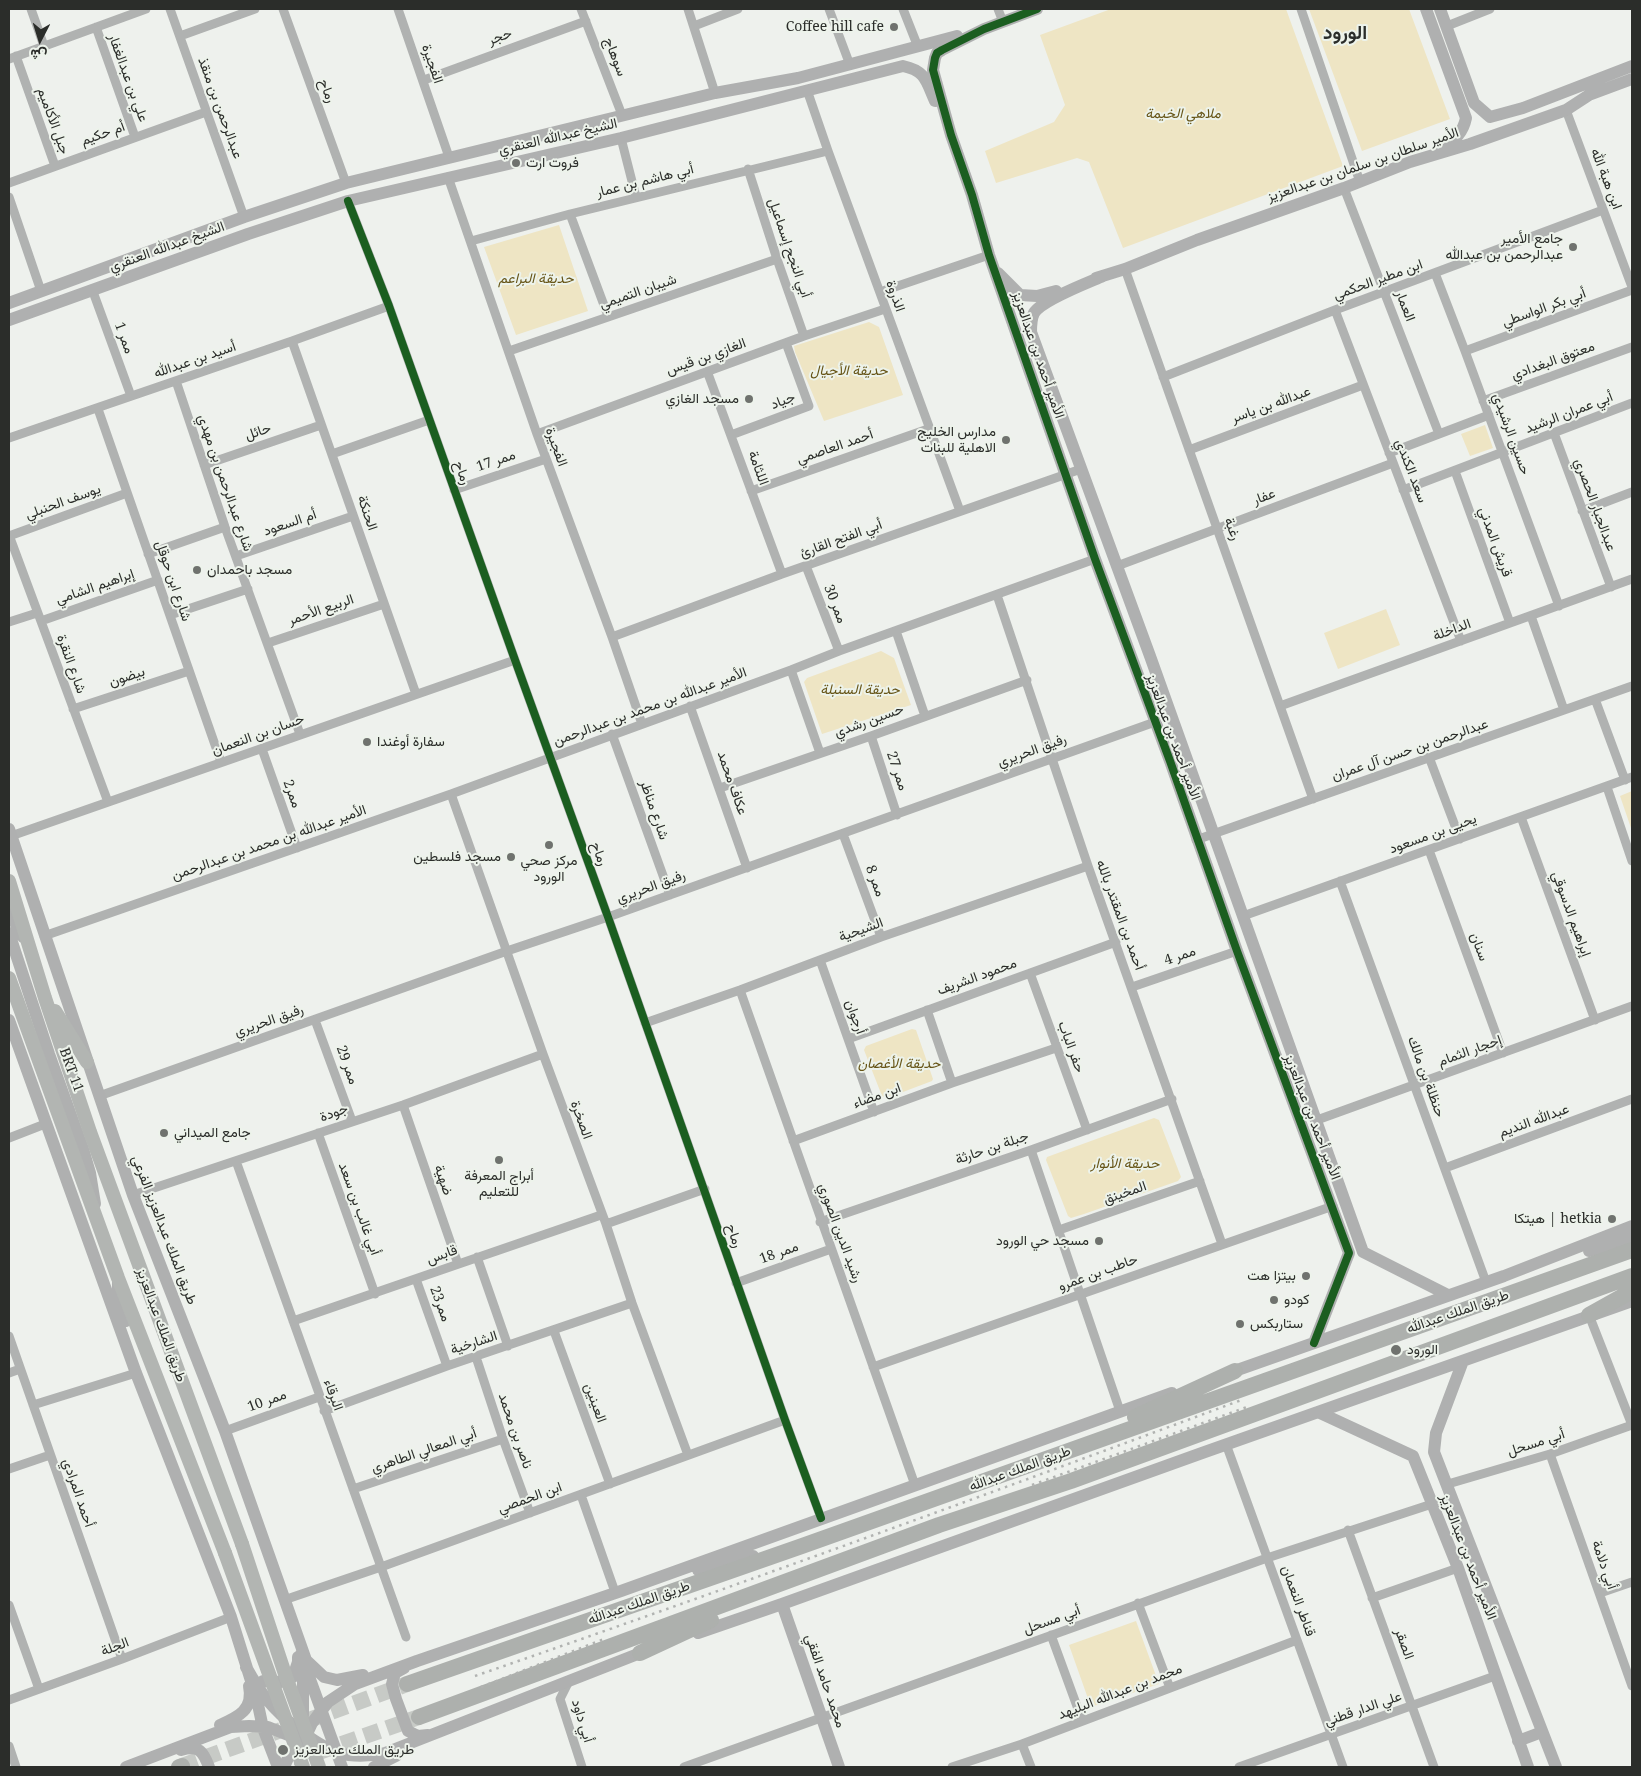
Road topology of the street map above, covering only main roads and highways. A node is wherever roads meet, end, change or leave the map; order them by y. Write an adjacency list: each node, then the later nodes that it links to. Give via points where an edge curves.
1 (9, 881): 3 (main road, طريق الملك عبدالعزيز)
2 (9, 978): 15 (main road, طريق الملك عبدالعزيز, bridge, via 118,1278 225,1552)
3 (45, 998): 4 (main road); 16 (main road, طريق الملك عبدالعزيز, bridge, via 90,1132 242,1544)
4 (86, 1062)
5 (1632, 1250): 10 (highway, طريق الملك عبدالله)
6 (1632, 1276): 11 (highway, طريق الملك عبدالله, via 1071,1481 939,1524)
7 (1632, 1291): 8 (highway)
8 (1590, 1315)
9 (1235, 1371): 10 (highway, via 1087,1436)
10 (1054, 1457): 13 (highway, طريق الملك عبدالله)
11 (817, 1571): 12 (highway); 14 (highway, طريق الملك عبدالله)
12 (640, 1653)
13 (407, 1684)
14 (419, 1717)
15 (301, 1767)
16 (319, 1767)

